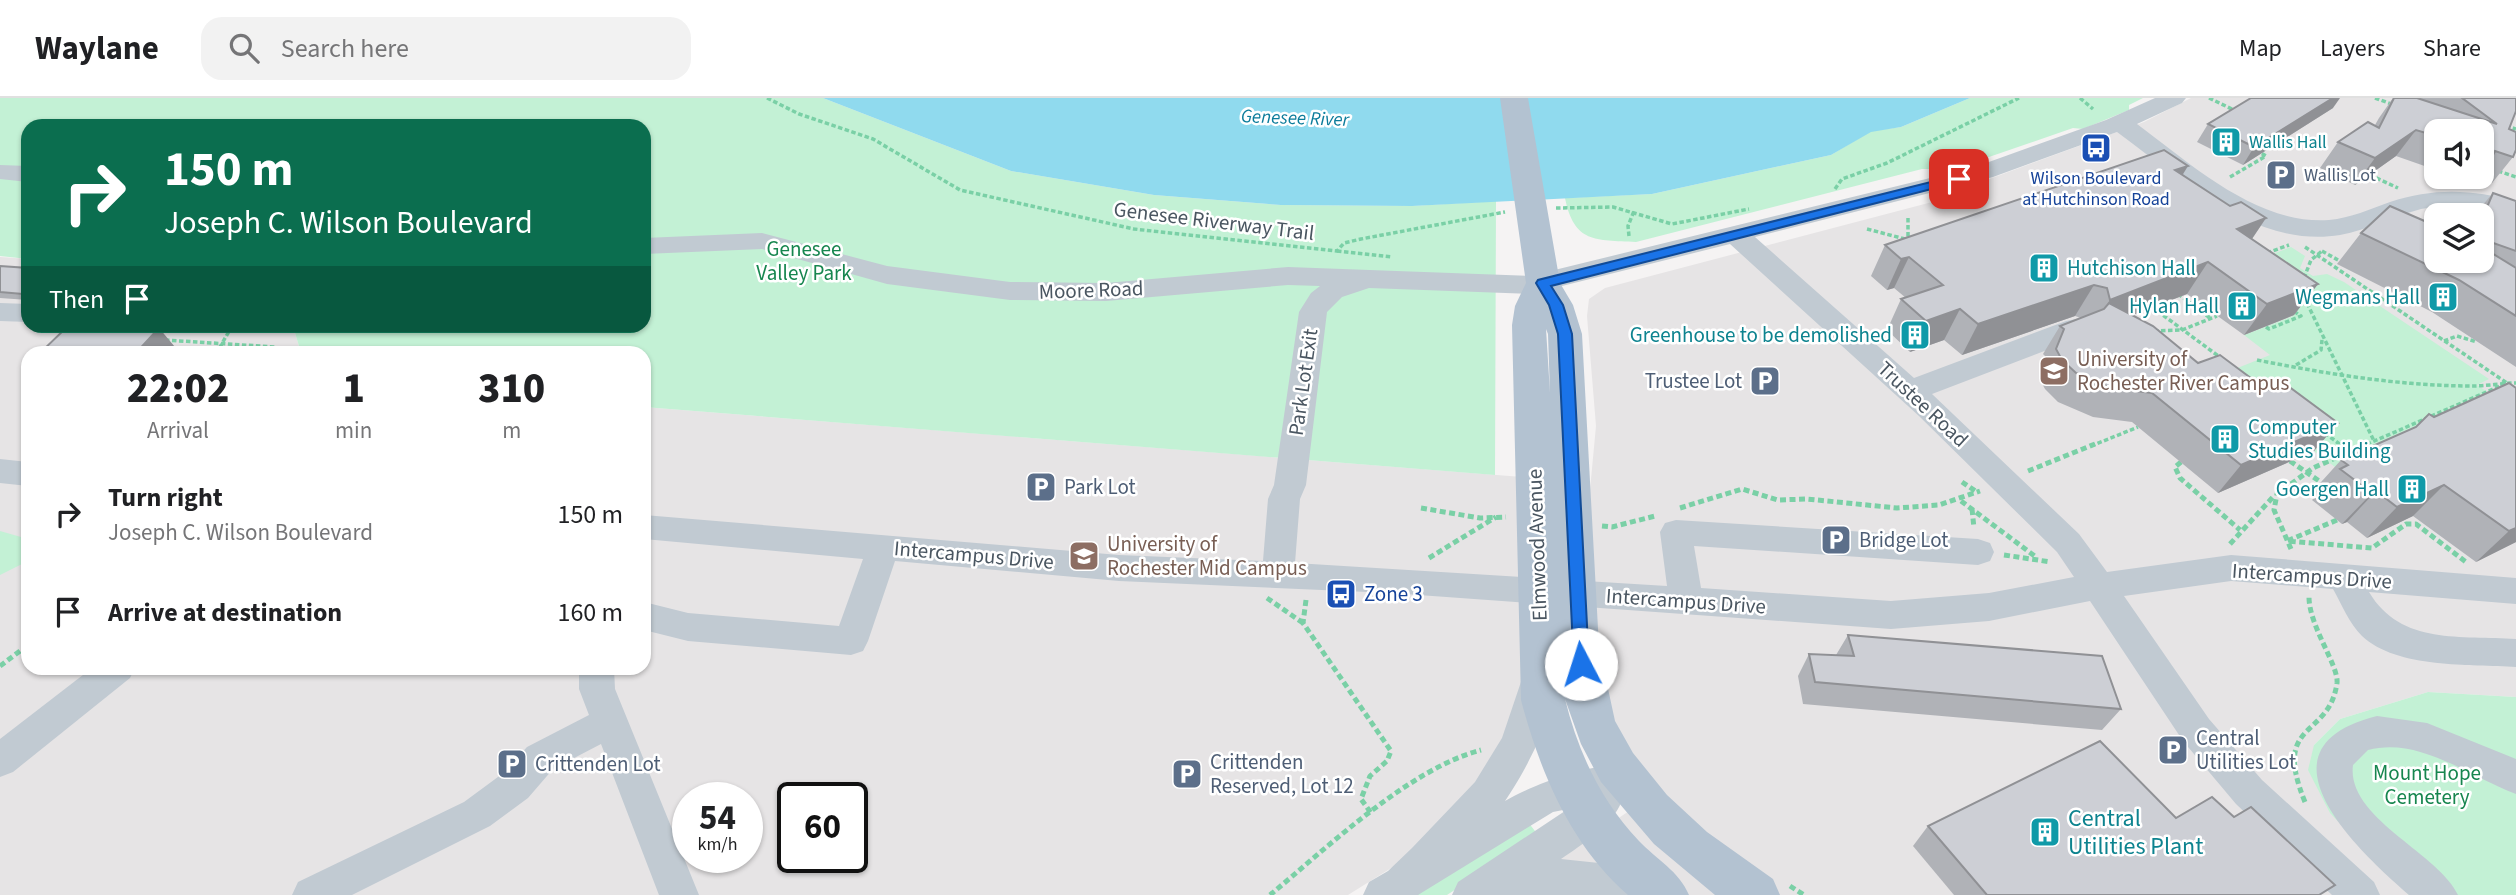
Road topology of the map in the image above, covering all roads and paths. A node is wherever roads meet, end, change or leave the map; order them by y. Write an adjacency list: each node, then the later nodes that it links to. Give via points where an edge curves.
1 (767, 98): 28 (path, Genesee Riverway Trail, via 880,142 960,190 1134,229 1337,251 1344,243 1361,239)
2 (1514, 98): 44 (main road, Elmwood Avenue)
3 (2019, 98): 23 (path, via 1886,163 1842,179)
4 (2080, 98): 11 (path)
5 (2174, 98): 13 (street, Moore Road)
6 (2209, 98): 12 (path)
7 (2375, 98): 9 (path)
8 (2394, 98): 9 (path)
9 (2391, 104): 10 (path)
10 (2402, 108)
11 (2093, 109)
12 (2243, 114)
13 (2120, 123): 30 (street, via 2230,200 2275,221 2326,228); 34 (street, Moore Road, via 1984,172)
14 (2516, 129): 15 (path, via 2503,125)
15 (2501, 136)
16 (2259, 145): 22 (path, via 2253,149 2266,156 2243,172)
17 (2497, 170): 21 (path)
18 (0, 172): 19 (street)
19 (21, 174)
20 (2370, 175): 24 (path)
21 (2516, 177)
22 (2224, 178)
23 (1838, 189)
24 (2408, 192)
25 (1547, 209): 26 (path, via 1587,206)
26 (1634, 211): 31 (path); 35 (path)
27 (2516, 211): 30 (street, via 2475,200 2436,199)
28 (1510, 212)
29 (1908, 218): 36 (path)
30 (2375, 219): 33 (street)
31 (1672, 225)
32 (1867, 229): 36 (path)
33 (2412, 232)
34 (1735, 234): 44 (street, Moore Road); 71 (street, Trustee Road, via 1879,347)
35 (1629, 236)
36 (1908, 239): 37 (path)
37 (1914, 244)
38 (651, 246): 42 (street, Moore Road, via 762,241 887,275 1010,291 1106,292 1288,276)
39 (2264, 255): 40 (path, via 2297,242)
40 (2316, 255): 41 (path, via 2322,251); 43 (path); 60 (path)
41 (2338, 260)
42 (1376, 279): 44 (street, Moore Road, via 1505,286); 110 (street, Park Lot Exit, via 1337,289 1315,306 1290,485 1284,499)
43 (2303, 282)
44 (1543, 283): 118 (main road, Elmwood Avenue, via 1529,325); 126 (main road, Elmwood Avenue, via 1565,334 1583,683 1594,724)
45 (2174, 291): 52 (path)
46 (2303, 291): 58 (path)
47 (2152, 307): 55 (path)
48 (2290, 309): 53 (path, via 2301,316)
49 (0, 312): 50 (street)
50 (21, 313)
51 (2217, 316): 52 (path)
52 (2211, 318): 55 (path)
53 (2266, 327)
54 (2076, 328): 71 (street)
55 (2182, 330): 56 (path); 65 (path, via 2226,361)
56 (2142, 331)
57 (229, 333): 62 (path)
58 (2322, 339): 66 (path, via 2322,350); 67 (path)
59 (157, 340): 62 (path)
60 (2444, 341): 61 (path, via 2457,336); 68 (path)
61 (2477, 342)
62 (224, 344): 63 (path)
63 (258, 346)
64 (2257, 360): 66 (path)
65 (2214, 366)
66 (2294, 366): 67 (path)
67 (2338, 373): 68 (path, via 2454,385); 74 (path)
68 (2507, 383): 69 (path); 70 (path); 74 (path)
69 (2516, 383)
70 (2516, 389)
71 (1910, 391): 111 (street, Trustee Road, via 2068,543)
72 (2138, 427): 82 (path)
73 (2315, 427): 77 (path)
74 (2374, 441): 75 (path)
75 (2367, 444): 76 (path); 77 (path)
76 (2376, 451)
77 (2349, 452): 87 (path, via 2287,483)
78 (2290, 461): 84 (path)
79 (2181, 462): 98 (path, via 2175,467 2180,478)
80 (0, 471): 81 (street)
81 (21, 473)
82 (2020, 474)
83 (1962, 482): 86 (path)
84 (2325, 486)
85 (1985, 489): 86 (path)
86 (1977, 492): 88 (path)
87 (2274, 496): 98 (path); 100 (path, via 2272,512)
88 (1961, 500): 90 (path, via 1890,510 1807,498 1779,500 1746,489); 104 (path)
89 (1420, 508): 105 (path, via 1497,517)
90 (1671, 511)
91 (1659, 515): 96 (path)
92 (2426, 519): 95 (path)
93 (2337, 520): 100 (path)
94 (1600, 524): 99 (path)
95 (2416, 524): 100 (path, via 2406,524 2372,548); 108 (path)
96 (1612, 527)
97 (651, 528): 102 (street, Intercampus Drive)
98 (2240, 530): 101 (path, via 2236,541)
99 (1601, 538)
100 (2287, 541): 106 (path)
101 (2227, 546)
102 (883, 548): 110 (street, Intercampus Drive); 114 (street, via 850,641 688,627)
103 (1978, 552): 104 (path); 113 (street, via 1676,532)
104 (2037, 558): 107 (path)
105 (1425, 559)
106 (2297, 561)
107 (2052, 562)
108 (2476, 569)
109 (2344, 578): 111 (street, Intercampus Drive, via 2231,568); 112 (street, Intercampus Drive); 117 (street, via 2364,613 2381,631 2411,644)
110 (1283, 584): 113 (street, Intercampus Drive, via 1493,587); 115 (path); 115 (path, via 1266,597)
111 (2099, 586): 113 (street, Intercampus Drive, via 1989,607 1891,615); 137 (street, Trustee Road, via 2204,740 2249,792)
112 (2516, 591)
113 (1686, 602)
114 (651, 618)
115 (1303, 623): 128 (path, via 1391,751 1391,757 1370,776 1362,799)
116 (21, 650): 119 (path)
117 (2516, 653)
118 (1541, 656): 127 (main road, Elmwood Avenue, via 1551,735); 129 (street, via 1528,719 1510,764 1467,823)
119 (0, 666)
120 (109, 675): 124 (street)
121 (596, 675): 122 (street)
122 (610, 722): 133 (street, via 540,758 515,786 477,814); 134 (street)
123 (1486, 750): 128 (path, via 1426,775)
124 (0, 761)
125 (2516, 777): 138 (street, via 2421,736 2391,732 2364,735 2346,744 2333,764 2342,796 2381,844)
126 (1626, 780): 127 (street); 131 (main road, Elmwood Avenue, via 1679,838)
127 (1583, 801): 129 (street, via 1545,797); 130 (street, via 1571,831); 132 (main road, Elmwood Avenue, via 1606,835)
128 (1371, 813): 135 (path)
129 (1392, 889)
130 (1480, 889): 132 (street, via 1553,876)
131 (1770, 889): 136 (path)
132 (1661, 892)
133 (312, 895)
134 (679, 895)
135 (1270, 895)
136 (1804, 895)
137 (2360, 895)
138 (2438, 895)

